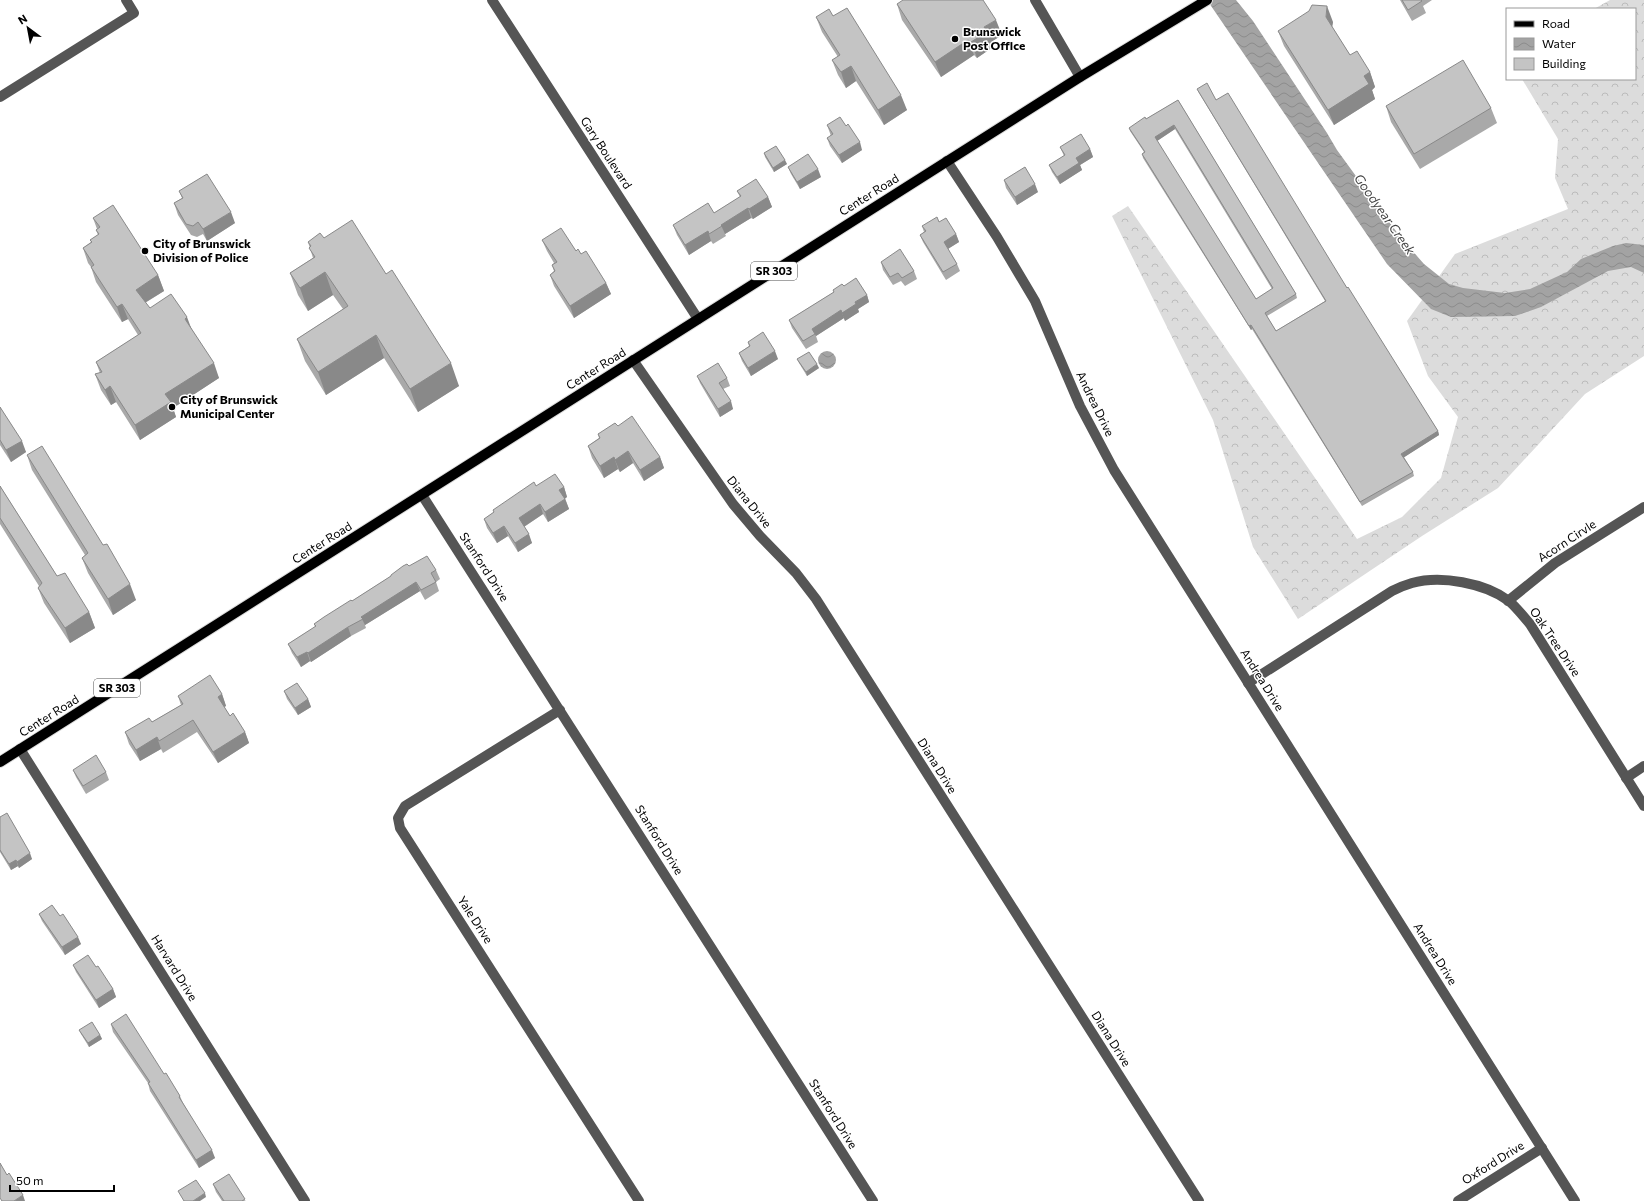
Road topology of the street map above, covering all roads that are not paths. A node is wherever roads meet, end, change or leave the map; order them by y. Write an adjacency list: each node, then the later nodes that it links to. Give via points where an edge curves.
1 (126, 0): 6 (street, via 134,13)
2 (492, 0): 8 (street, Gary Boulevard)
3 (1035, 0): 5 (street)
4 (1206, 1): 5 (main road, Center Road / SR 303)
5 (1080, 77): 7 (main road, Center Road / SR 303)
6 (0, 97)
7 (947, 161): 8 (main road, Center Road / SR 303); 13 (street, Andrea Drive, via 1034,301 1080,406 1114,470)
8 (698, 319): 9 (main road, Center Road / SR 303)
9 (633, 360): 10 (main road, Center Road / SR 303); 24 (street, Diana Drive, via 733,504 796,573 816,599)
10 (422, 495): 14 (street, Stanford Drive); 15 (main road, Center Road / SR 303)
11 (1644, 506): 12 (street, Acorn Cirvle, via 1555,563)
12 (1508, 601): 13 (street, Oak Tree Drive, via 1496,594 1450,580 1412,583 1392,591); 18 (street, Oak Tree Drive, via 1530,624)
13 (1248, 683): 20 (street, Andrea Drive)
14 (560, 710): 22 (street, Yale Drive, via 405,806 398,818 400,828); 23 (street, Stanford Drive)
15 (20, 749): 16 (main road, Center Road / SR 303); 21 (street, Harvard Drive)
16 (0, 762)
17 (1644, 766): 18 (street)
18 (1626, 778): 19 (street, Oak Tree Drive)
19 (1644, 806)
20 (1542, 1148): 25 (street, Oxford Drive); 26 (street, Andrea Drive)
21 (305, 1201)
22 (639, 1201)
23 (873, 1201)
24 (1199, 1201)
25 (1458, 1201)
26 (1576, 1201)

